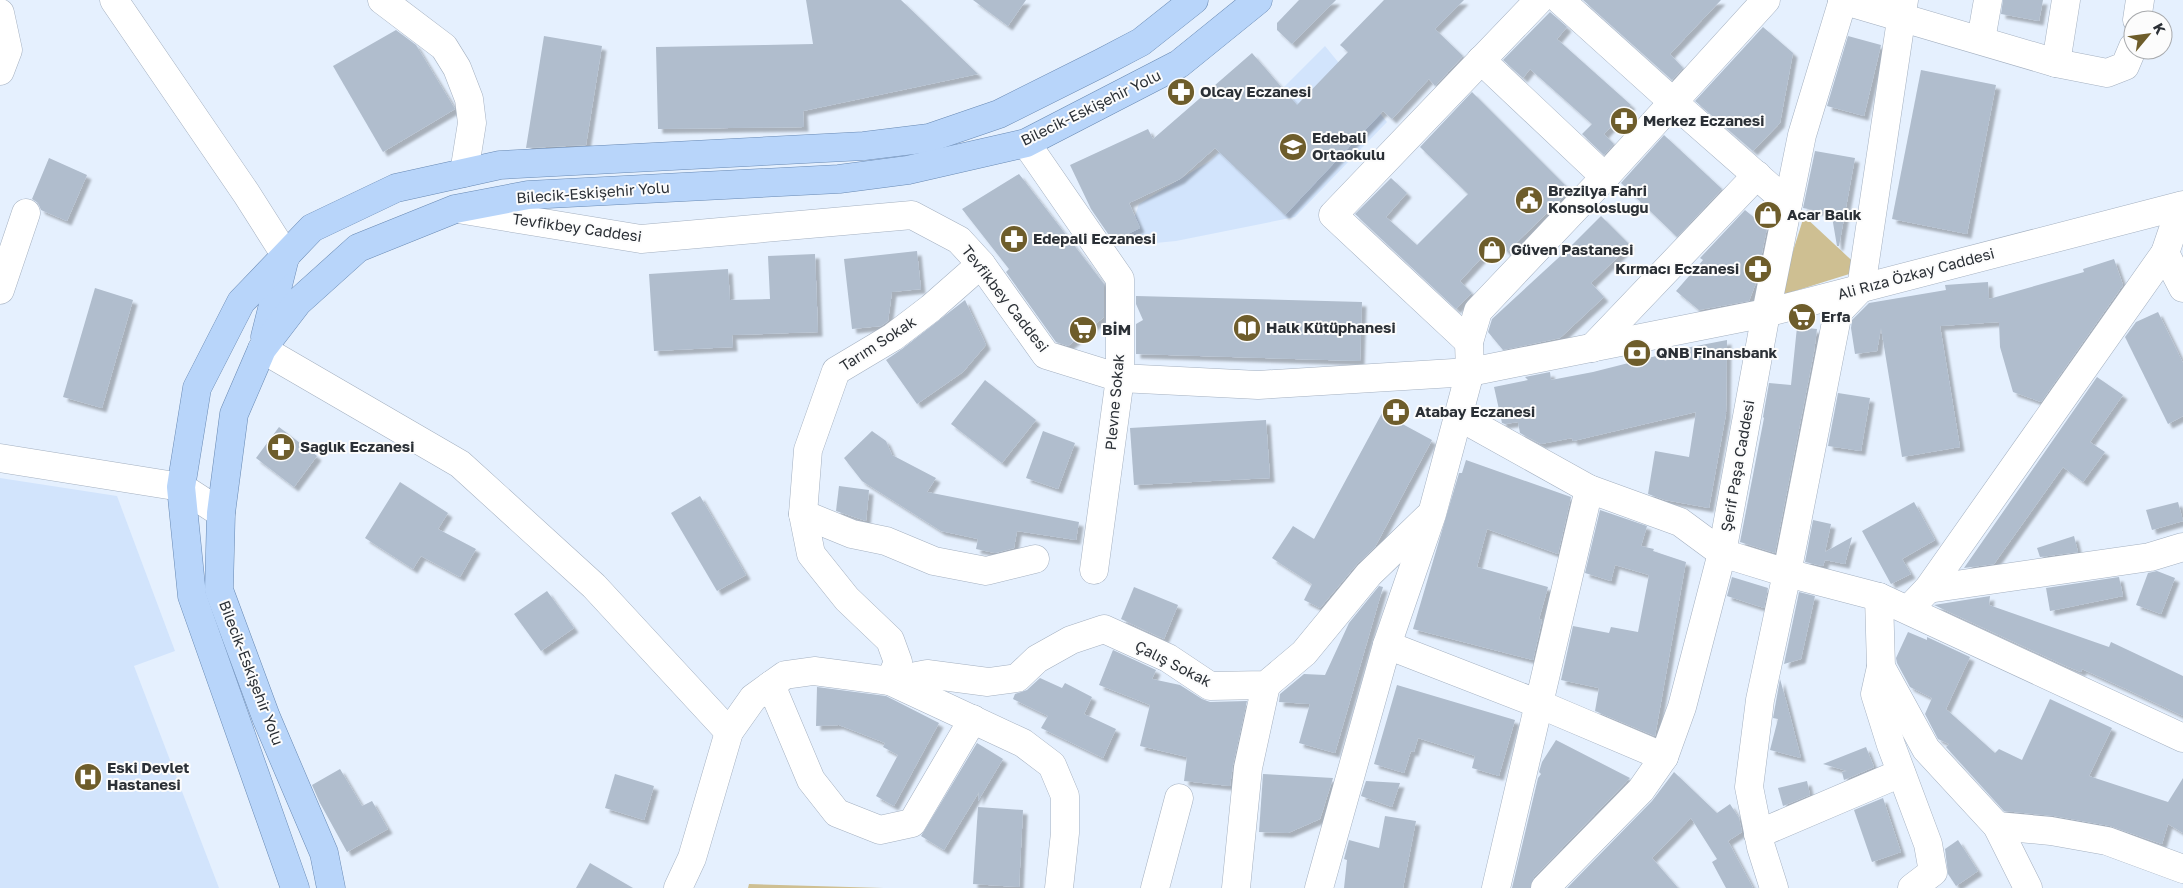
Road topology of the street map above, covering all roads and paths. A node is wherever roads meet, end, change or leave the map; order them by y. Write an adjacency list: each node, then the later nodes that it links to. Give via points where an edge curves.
1 (114, 0): 28 (street)
2 (382, 0): 20 (street, via 444,46 457,68 469,99 472,122)
3 (1194, 0): 20 (main road, Bilecik-Eskişehir Yolu, via 1141,42 1101,63 999,114 929,138 864,146 500,165)
4 (1258, 0): 19 (main road, Bilecik-Eskişehir Yolu, via 1179,64)
5 (1539, 0): 14 (street)
6 (1560, 0): 18 (street)
7 (1766, 0): 18 (street)
8 (1843, 0): 11 (street); 23 (street, Şerif Paşa Caddesi, via 1802,135)
9 (1988, 0): 13 (street)
10 (2066, 0): 16 (street)
11 (1902, 8): 13 (street); 30 (street)
12 (0, 13): 17 (street, via 8,50)
13 (1981, 40): 16 (street)
14 (1481, 60): 22 (street); 34 (street, via 1333,215)
15 (2128, 60): 16 (street, via 2125,66 2107,73)
16 (2056, 63)
17 (0, 71)
18 (1672, 102): 21 (street); 22 (street)
19 (1026, 143): 25 (main road, Bilecik-Eskişehir Yolu, via 908,170 839,179 528,195); 38 (street, Plevne Sokak, via 1120,279)
20 (464, 173): 28 (main road, Bilecik-Eskişehir Yolu, via 396,188 312,228)
21 (1756, 175): 23 (street); 35 (street)
22 (1605, 177): 34 (street, via 1478,311)
23 (1788, 203): 33 (street, Şerif Paşa Caddesi)
24 (2182, 205): 27 (street); 30 (street, Ali Rıza Özkay Caddesi)
25 (455, 209): 29 (street, Tevfikbey Caddesi, via 641,239 912,215 959,240); 36 (main road, Bilecik-Eskişehir Yolu, via 358,248 298,302)
26 (26, 213): 32 (street)
27 (2165, 253): 31 (street); 51 (street)
28 (286, 256): 36 (main road); 41 (main road, Bilecik-Eskişehir Yolu, via 241,302 197,388)
29 (981, 264): 38 (street, Tevfikbey Caddesi, via 1046,356); 44 (street, Tarım Sokak, via 893,337 836,371 808,450)
30 (1861, 288): 33 (street, Ali Rıza Özkay Caddesi); 50 (street, via 1838,312)
31 (2183, 288)
32 (0, 290)
33 (1766, 313): 35 (street, Ali Rıza Özkay Caddesi); 47 (street, Şerif Paşa Caddesi)
34 (1469, 342): 37 (street)
35 (1592, 348): 37 (street, Ali Rıza Özkay Caddesi)
36 (262, 349): 43 (main road, Bilecik-Eskişehir Yolu, via 234,414); 61 (street, via 460,464 594,586)
37 (1470, 372): 38 (street, Tevfikbey Caddesi, via 1258,385); 39 (street)
38 (1120, 378): 49 (street, Plevne Sokak)
39 (1458, 416): 42 (street); 45 (street)
40 (0, 458): 41 (street)
41 (181, 487): 43 (street); 69 (main road, Bilecik-Eskişehir Yolu, via 192,596)
42 (1589, 490): 47 (street, via 1680,522); 59 (street)
43 (221, 513): 70 (main road, Bilecik-Eskişehir Yolu, via 219,590 266,717 324,852)
44 (803, 514): 48 (street, via 852,534 886,541 934,561 986,571); 56 (street, Tarım Sokak, via 810,554 847,599 890,640 898,662)
45 (1432, 514): 54 (street); 58 (street, via 1369,574 1304,653)
46 (2183, 547): 51 (street, via 2150,557)
47 (1722, 552): 50 (street); 63 (street, Şerif Paşa Caddesi, via 1682,706)
48 (1035, 559)
49 (1094, 570)
50 (1787, 573): 52 (street); 67 (street, via 1760,700 1749,787)
51 (1928, 589): 53 (street)
52 (1879, 597): 53 (street); 55 (street)
53 (1909, 609): 62 (street)
54 (1387, 645): 59 (street); 75 (street)
55 (1881, 667): 64 (street, via 1875,694); 66 (street, via 1926,749)
56 (890, 681): 57 (street, via 814,671 784,675); 58 (street, Çalış Sokak, via 927,674 988,682 1017,678 1037,659 1054,649 1104,630 1168,658 1210,686); 60 (street)
57 (771, 685): 60 (street, via 811,780 837,813 880,830 912,823); 61 (street, via 753,698)
58 (1266, 685): 74 (street, via 1248,768)
59 (1539, 704): 63 (street); 76 (street)
60 (973, 719): 72 (street, via 1023,743 1052,765 1065,796)
61 (729, 732): 71 (street, via 692,858)
62 (2183, 738)
63 (1664, 758): 77 (street, Şerif Paşa Caddesi, via 1641,790)
64 (1902, 773): 67 (street); 79 (street, via 1928,844 1933,872)
65 (1180, 798): 73 (street)
66 (1997, 826): 68 (street, via 2107,841); 80 (street)
67 (1758, 834): 78 (street)
68 (2183, 869)
69 (295, 888)
70 (331, 888)
71 (678, 888)
72 (1059, 888)
73 (1155, 888)
74 (1236, 888)
75 (1319, 888)
76 (1496, 888)
77 (1545, 888)
78 (1774, 888)
79 (1912, 888)
80 (2028, 888)

